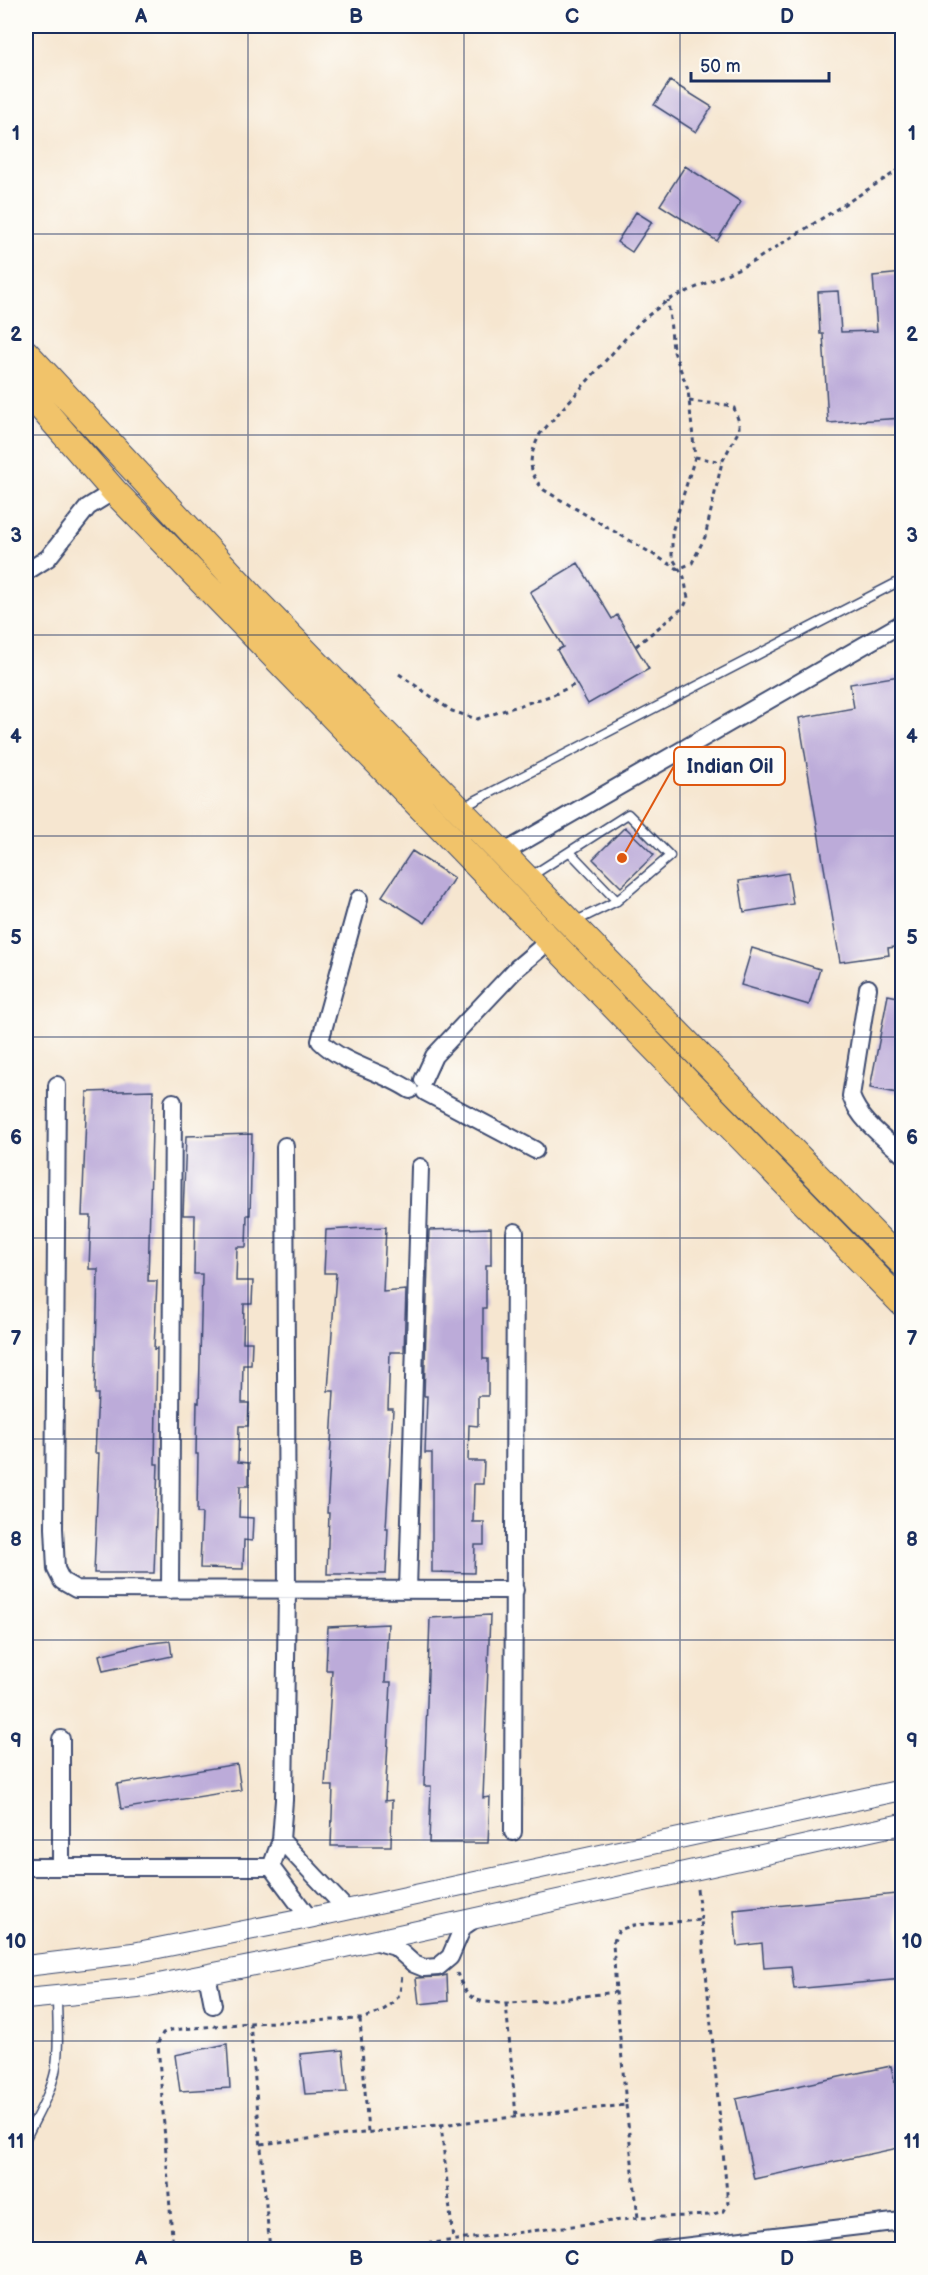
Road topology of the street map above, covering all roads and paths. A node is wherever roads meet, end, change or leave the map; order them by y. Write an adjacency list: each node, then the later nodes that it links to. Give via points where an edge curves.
1 (903, 168): 2 (path, via 751,263)
2 (668, 300): 5 (path, via 673,349); 9 (path, via 641,321 540,434 531,466 535,481 544,490)
3 (26, 353): 16 (main road, via 255,600)
4 (26, 390): 8 (main road)
5 (689, 401): 6 (path); 7 (path, via 734,408 739,430)
6 (695, 457): 7 (path); 9 (path, via 672,532 672,557)
7 (722, 462): 9 (path, via 705,537 692,563)
8 (114, 491): 10 (street, via 88,507 48,558); 23 (main road)
9 (678, 569): 13 (path, via 684,577 688,598 684,607)
10 (26, 572)
11 (903, 580): 16 (lane)
12 (903, 625): 18 (street)
13 (636, 646)
14 (399, 674): 15 (path, via 453,711 477,719)
15 (576, 684)
16 (458, 810): 18 (main road)
17 (570, 852): 19 (lane); 21 (lane); 21 (lane, via 628,814 670,856)
18 (503, 853): 19 (main road)
19 (528, 878): 22 (main road)
20 (359, 899): 26 (street, via 320,1041 331,1052)
21 (617, 901): 22 (lane)
22 (570, 924): 33 (main road)
23 (550, 940): 26 (street, via 517,968 434,1056); 34 (main road)
24 (868, 988): 30 (street, via 851,1096 856,1109)
25 (57, 1085): 35 (street, via 56,1569 62,1581 76,1589)
26 (419, 1087): 29 (street)
27 (173, 1102): 35 (street)
28 (285, 1146): 38 (street)
29 (535, 1150)
30 (903, 1154)
31 (420, 1167): 36 (street)
32 (515, 1232): 37 (street)
33 (903, 1263)
34 (903, 1303)
35 (170, 1590): 38 (street)
36 (408, 1590): 37 (street); 38 (street)
37 (515, 1590): 42 (street)
38 (287, 1591): 43 (street)
39 (61, 1739): 45 (street)
40 (903, 1790): 48 (street)
41 (903, 1824): 47 (street)
42 (513, 1832)
43 (281, 1840): 46 (street); 48 (street)
44 (26, 1867): 45 (street)
45 (61, 1867): 46 (street)
46 (271, 1867): 49 (street)
47 (694, 1870): 50 (street); 51 (path)
48 (346, 1910): 49 (street)
49 (309, 1918): 53 (street, via 133,1953)
50 (476, 1918): 52 (street); 52 (street, via 463,1928 450,1957 431,1971 407,1959 395,1947)
51 (701, 1920): 57 (path, via 633,1925 619,1930 613,1943); 70 (path, via 728,2204 724,2211 710,2215)
52 (373, 1940): 56 (street)
53 (26, 1966)
54 (455, 1967): 60 (path, via 462,1987 474,1999)
55 (402, 1973): 62 (path, via 399,1995 390,2005 372,2017)
56 (207, 1974): 58 (street, via 138,1988); 61 (street)
57 (616, 1992): 60 (path); 64 (path)
58 (57, 1996): 59 (street); 68 (lane, via 55,2073)
59 (26, 1999)
60 (506, 2003): 65 (path)
61 (213, 2004)
62 (360, 2019): 63 (path); 67 (path)
63 (250, 2023): 69 (path); 73 (path, via 166,2030 159,2037)
64 (626, 2105): 65 (path); 70 (path)
65 (516, 2116): 66 (path)
66 (441, 2124): 67 (path); 72 (path)
67 (368, 2133): 69 (path)
68 (26, 2138)
69 (261, 2144): 74 (path)
70 (638, 2218): 72 (path)
71 (903, 2221): 76 (street)
72 (453, 2240): 75 (path)
73 (173, 2250)
74 (270, 2250)
75 (374, 2250)
76 (657, 2250)

